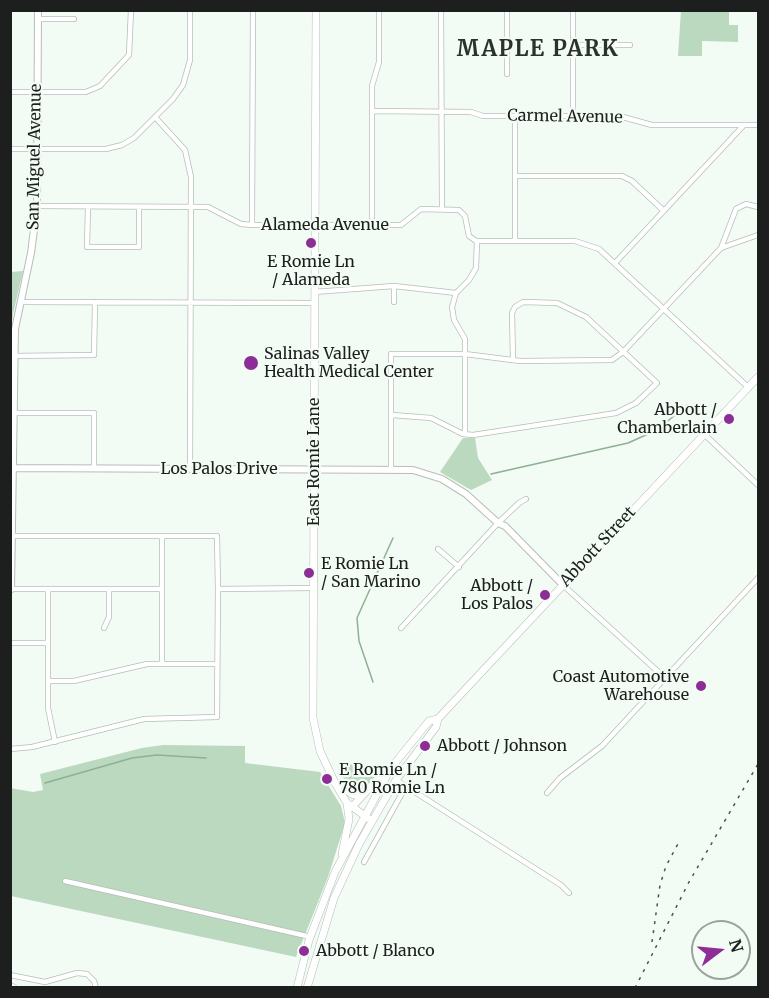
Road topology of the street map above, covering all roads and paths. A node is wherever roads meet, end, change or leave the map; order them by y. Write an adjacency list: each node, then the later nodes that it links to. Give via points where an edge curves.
1 (38, 10): 11 (street, San Miguel Avenue)
2 (130, 10): 16 (street, via 129,56 100,86 86,92)
3 (190, 10): 21 (street, via 187,77 179,93)
4 (253, 10): 34 (street)
5 (316, 10): 35 (main road, East Romie Lane)
6 (380, 10): 17 (street, via 380,58 372,81)
7 (441, 10): 18 (street)
8 (507, 10): 14 (street)
9 (573, 10): 12 (street)
10 (74, 19): 11 (street)
11 (38, 20): 16 (street, San Miguel Avenue)
12 (573, 45): 13 (street); 20 (street)
13 (630, 45)
14 (507, 74)
15 (10, 92): 16 (street)
16 (38, 92): 25 (street, San Miguel Avenue)
17 (372, 111): 18 (street, Carmel Avenue); 36 (street)
18 (441, 112): 19 (street, Carmel Avenue); 32 (street)
19 (514, 116): 20 (street, Carmel Avenue); 26 (street)
20 (573, 116): 22 (street, Carmel Avenue, via 619,116 652,125)
21 (156, 117): 25 (street, via 134,138 114,147); 30 (street, via 185,150)
22 (744, 125): 23 (street, Carmel Avenue); 33 (street)
23 (759, 125)
24 (10, 149): 25 (street)
25 (37, 149): 27 (street, San Miguel Avenue)
26 (515, 176): 33 (street, via 622,176); 40 (street)
27 (37, 206): 28 (street, Alameda Avenue); 47 (street, San Miguel Avenue)
28 (88, 207): 29 (street, Alameda Avenue); 29 (street, via 87,247 139,247)
29 (139, 207): 30 (street, Alameda Avenue)
30 (191, 207): 34 (street, Alameda Avenue, via 214,208); 49 (street)
31 (759, 207): 38 (street, via 749,204 736,209)
32 (442, 208): 36 (street, Alameda Avenue, via 418,210 403,225); 39 (street, via 463,212 469,236)
33 (664, 211): 43 (street)
34 (252, 225): 35 (street, Alameda Avenue)
35 (315, 225): 36 (street, Alameda Avenue); 45 (main road, East Romie Lane)
36 (372, 225)
37 (759, 235): 41 (street)
38 (727, 236): 41 (street); 42 (street)
39 (477, 241): 40 (street); 46 (street, via 476,268)
40 (515, 241): 43 (street, via 581,242 599,249)
41 (734, 242): 42 (street)
42 (721, 248): 52 (street)
43 (615, 263): 52 (street)
44 (394, 286): 45 (street); 46 (street); 50 (street)
45 (314, 292): 51 (main road, East Romie Lane)
46 (456, 293): 54 (street, via 452,311 464,335)
47 (20, 302): 48 (street); 55 (street, San Miguel Avenue)
48 (95, 302): 49 (street); 55 (street, via 94,355)
49 (190, 302): 51 (street); 67 (street)
50 (394, 302)
51 (314, 303): 65 (main road, East Romie Lane)
52 (664, 308): 53 (street); 58 (street)
53 (623, 352): 56 (street, via 607,360); 56 (street, via 573,309 553,303 523,302 516,304 512,313); 61 (street, via 657,383 623,410)
54 (465, 354): 56 (street); 60 (street, via 391,354); 61 (street)
55 (13, 356): 59 (street, San Miguel Avenue)
56 (513, 360)
57 (759, 377): 58 (main road, Abbott Street)
58 (749, 388): 62 (main road, Abbott Street)
59 (12, 413): 63 (street, San Miguel Avenue); 64 (street, via 94,413)
60 (392, 415): 61 (street, via 431,417); 66 (street)
61 (465, 434)
62 (704, 434): 68 (street); 76 (main road, Abbott Street)
63 (13, 468): 64 (street, Los Palos Drive); 71 (street, San Miguel Avenue)
64 (94, 468): 67 (street, Los Palos Drive)
65 (314, 468): 66 (street, Los Palos Drive); 67 (street, Los Palos Drive); 77 (main road, East Romie Lane)
66 (391, 468): 70 (street, Los Palos Drive, via 419,471 447,482)
67 (190, 469)
68 (759, 484)
69 (526, 499): 70 (street)
70 (498, 523): 74 (street); 76 (street, Los Palos Drive)
71 (11, 536): 72 (street); 78 (street, San Miguel Avenue)
72 (162, 536): 81 (street); 82 (street, via 217,536)
73 (438, 549): 74 (street)
74 (459, 567): 84 (street)
75 (759, 578): 89 (street)
76 (563, 585): 89 (street); 91 (main road, Abbott Street)
77 (313, 588): 82 (street); 96 (main road, East Romie Lane, via 314,725 320,751)
78 (10, 589): 79 (street)
79 (48, 589): 80 (street); 86 (street)
80 (109, 589): 81 (street); 83 (street, via 109,617)
81 (162, 589): 88 (street)
82 (218, 589): 87 (street)
83 (104, 628)
84 (401, 628)
85 (10, 643): 86 (street)
86 (47, 643): 90 (street)
87 (217, 663): 88 (street); 92 (street, via 217,717 144,719)
88 (162, 664): 90 (street, via 135,666 74,681)
89 (665, 678): 98 (street, via 602,746)
90 (48, 681): 92 (street)
91 (438, 719): 94 (main road, Abbott Street, via 429,721); 95 (main road, Abbott Street)
92 (54, 742): 93 (street)
93 (10, 749)
94 (391, 768): 99 (main road); 101 (main road, Abbott Street)
95 (396, 780): 97 (street); 101 (main road, Abbott Street)
96 (335, 783): 99 (main road, via 353,795); 100 (main road, East Romie Lane)
97 (406, 786): 103 (street); 105 (street)
98 (547, 793)
99 (362, 795): 100 (main road)
100 (350, 805): 101 (main road, East Romie Lane); 102 (main road)
101 (369, 818): 102 (main road, Abbott Street); 110 (main road, Abbott Street, via 334,898)
102 (340, 861): 106 (main road, Abbott Street)
103 (364, 862)
104 (64, 881): 106 (street)
105 (569, 893)
106 (311, 937): 109 (main road, Abbott Street)
107 (10, 975): 108 (street, via 45,982 87,974)
108 (96, 987)
109 (297, 987)
110 (307, 987)

